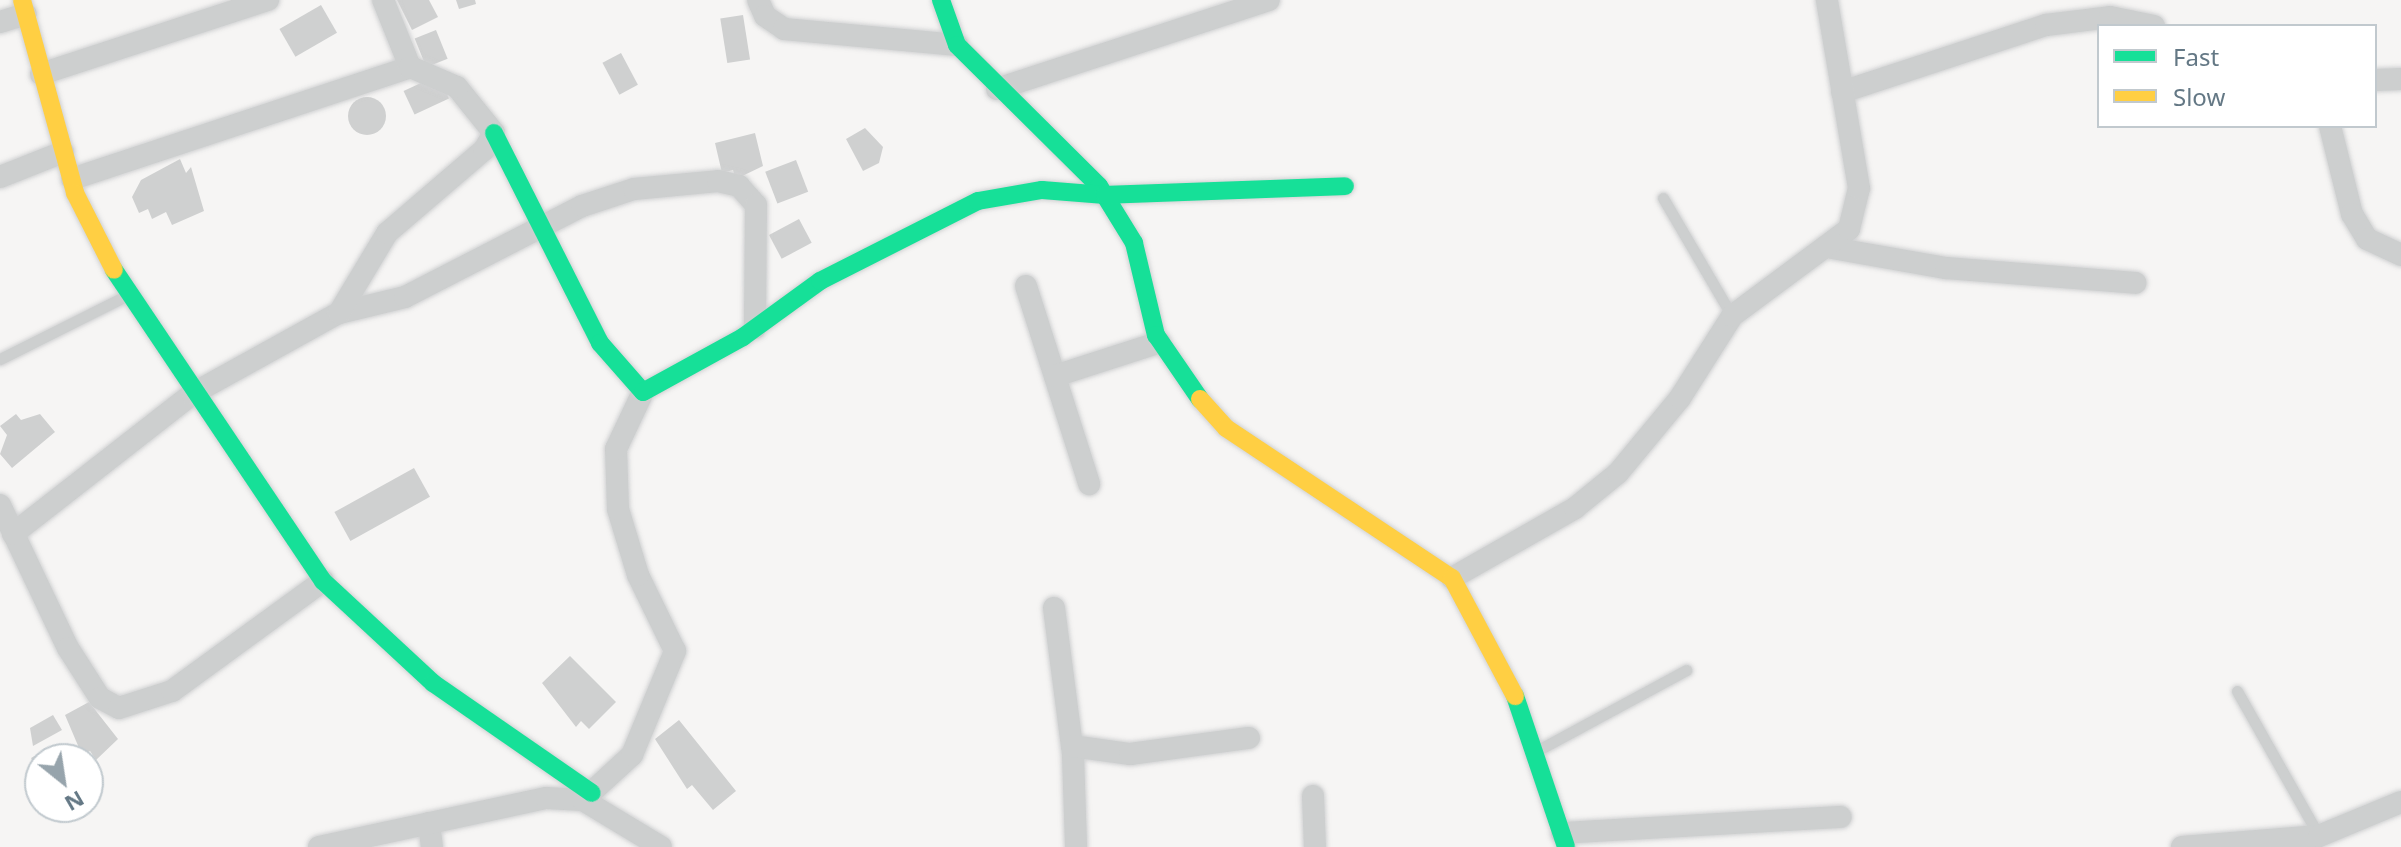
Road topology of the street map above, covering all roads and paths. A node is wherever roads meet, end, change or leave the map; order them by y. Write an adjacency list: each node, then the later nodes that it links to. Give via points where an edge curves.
1 (268, 0): 12 (street)
2 (383, 0): 11 (street)
3 (758, 0): 10 (street, via 765,16 784,29)
4 (941, 0): 10 (street)
5 (1827, 0): 16 (street)
6 (1265, 1): 15 (street)
7 (24, 7): 8 (street); 12 (street)
8 (0, 22)
9 (2144, 24): 16 (street, via 2110,17 2046,25)
10 (957, 45): 15 (street)
11 (410, 67): 18 (street, via 457,87); 21 (street)
12 (41, 74): 19 (street)
13 (2401, 79): 14 (street)
14 (2377, 80)
15 (997, 89): 23 (street)
16 (1842, 92): 26 (street, via 1859,188 1849,229)
17 (2330, 128): 27 (street, via 2352,214 2367,239)
18 (494, 133): 25 (street); 31 (street, via 460,175 387,233)
19 (63, 152): 20 (street); 21 (street)
20 (0, 177)
21 (72, 179): 30 (street)
22 (1345, 186): 23 (street)
23 (1105, 195): 33 (street, via 1042,190 978,201 820,281); 34 (street, via 1134,243)
24 (1663, 198): 32 (lane)
25 (540, 228): 31 (street, via 405,297); 33 (street, via 634,189 739,186 756,205); 37 (street, via 600,343)
26 (1832, 248): 28 (street, via 1946,268); 32 (street)
27 (2401, 255)
28 (2135, 283)
29 (1026, 286): 36 (street)
30 (128, 295): 35 (lane); 38 (street)
31 (339, 313): 38 (street)
32 (1732, 316): 42 (street, via 1680,398 1618,473 1575,508)
33 (755, 328): 37 (street)
34 (1160, 342): 36 (street); 42 (street, via 1226,428)
35 (0, 359)
36 (1055, 376): 39 (street)
37 (643, 392): 51 (street, via 616,449 618,509 638,575 675,651 632,755)
38 (192, 394): 41 (street); 43 (street)
39 (1089, 484)
40 (0, 505): 41 (street)
41 (13, 534): 43 (street, via 68,648 100,698 119,708 172,691)
42 (1452, 578): 49 (street)
43 (323, 581): 51 (street, via 433,683)
44 (1054, 608): 48 (street)
45 (1686, 670): 49 (lane)
46 (2237, 691): 56 (lane)
47 (1249, 738): 48 (street, via 1130,754)
48 (1072, 746): 60 (street)
49 (1540, 749): 55 (street)
50 (1313, 796): 61 (street)
51 (587, 797): 54 (street, via 512,800); 59 (street)
52 (2401, 802): 56 (street)
53 (1841, 817): 55 (street)
54 (429, 823): 57 (street); 58 (street)
55 (1564, 840)
56 (2321, 842): 62 (street)
57 (319, 847)
58 (432, 847)
59 (661, 847)
60 (1076, 847)
61 (1315, 847)
62 (2182, 847)

